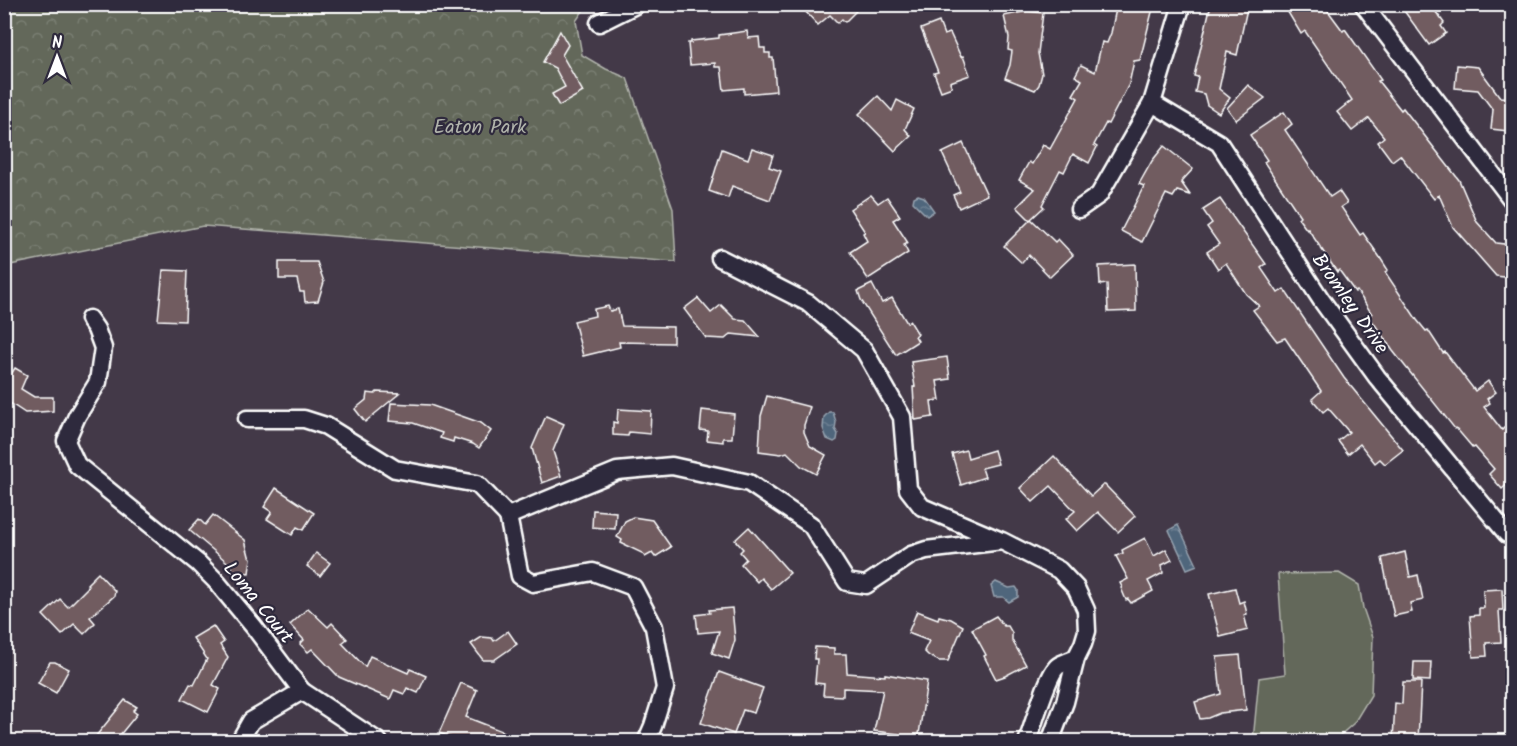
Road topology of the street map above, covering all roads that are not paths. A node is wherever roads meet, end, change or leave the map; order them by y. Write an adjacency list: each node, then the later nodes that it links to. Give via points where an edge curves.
1 (637, 4): 4 (street)
2 (1182, 4): 5 (street)
3 (1363, 4): 6 (street)
4 (599, 23)
5 (1152, 103): 7 (street, via 1100,195); 12 (street, Bromley Drive, via 1219,143 1322,301 1377,377 1507,534)
6 (1512, 200)
7 (1079, 209)
8 (720, 258): 13 (street, via 808,303 864,350 902,417 908,489 922,507)
9 (89, 319): 15 (street, Loma Court, via 103,348 98,382 66,441 77,465 198,563 233,600)
10 (247, 419): 11 (street, via 304,419 326,426 395,469 477,484)
11 (508, 516): 13 (street, via 617,471 672,466 749,483 811,525 847,582 857,585 866,585 911,555 926,550); 18 (street, via 520,576 533,583 593,572 633,587 654,627 664,687)
12 (1512, 535)
13 (1002, 541): 14 (street, via 1059,570 1076,588 1086,610 1087,631)
14 (1076, 658): 19 (street, via 1056,667 1048,679); 20 (street)
15 (302, 691): 16 (street, via 251,721); 17 (street, Loma Court)
16 (239, 741)
17 (379, 741)
18 (646, 741)
19 (1027, 741)
20 (1050, 741)

